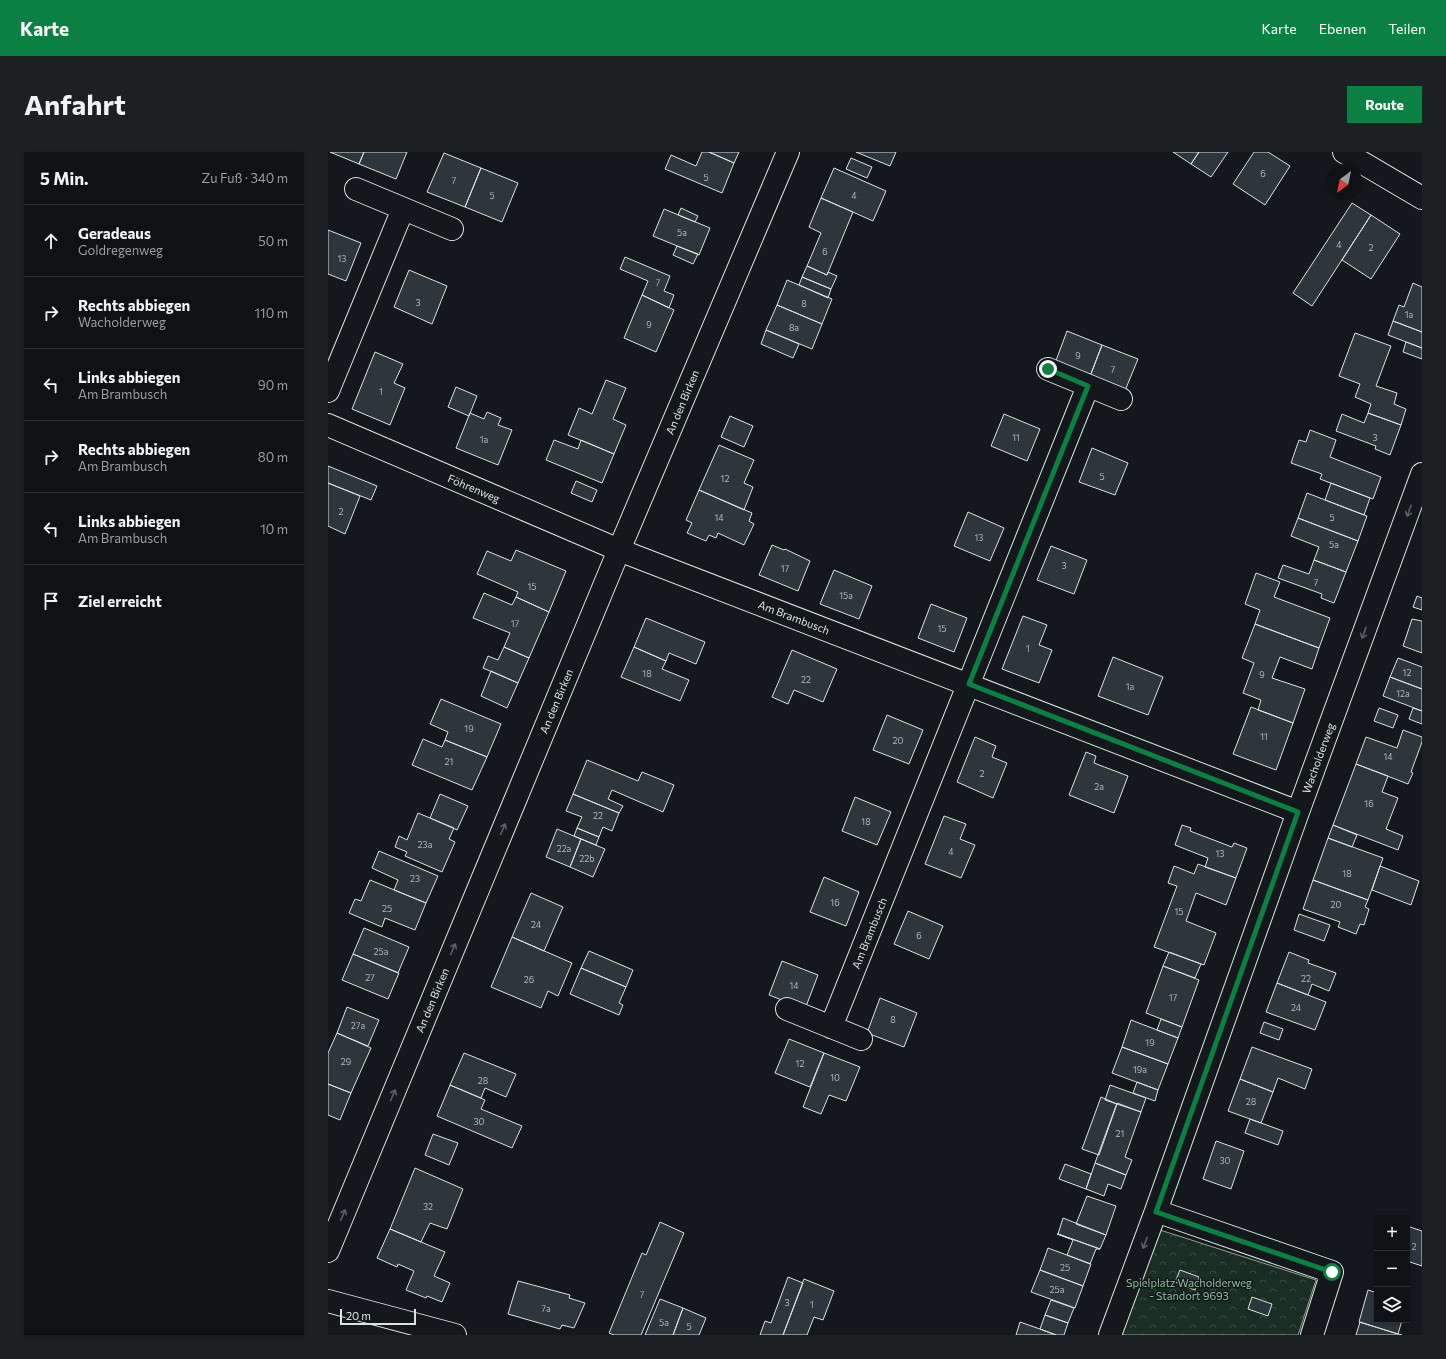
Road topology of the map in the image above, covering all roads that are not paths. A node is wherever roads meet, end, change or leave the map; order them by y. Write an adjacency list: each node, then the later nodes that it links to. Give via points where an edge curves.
1 (788, 152): 13 (street, An den Birken)
2 (1344, 152): 4 (street)
3 (356, 189): 5 (street)
4 (1422, 198)
5 (403, 208): 6 (street); 9 (street)
6 (452, 229)
7 (1048, 369): 8 (street)
8 (1088, 386): 10 (street); 14 (street, Am Brambusch)
9 (328, 391)
10 (1121, 399)
11 (328, 425): 13 (street, Föhrenweg)
12 (1422, 474): 15 (street, Wacholderweg, one-way to 15)
13 (619, 550): 14 (street, Am Brambusch); 20 (street, An den Birken, one-way to 13)
14 (969, 684): 15 (street, Am Brambusch); 17 (street, Am Brambusch)
15 (1298, 812): 19 (street, Wacholderweg)
16 (787, 1009): 17 (street)
17 (831, 1027): 18 (street)
18 (861, 1039)
19 (1156, 1212): 23 (street, Wacholderweg, one-way to 23); 24 (street, via 1332,1272)
20 (328, 1252)
21 (328, 1301): 22 (street)
22 (454, 1335)
23 (1110, 1335)
24 (1312, 1335)

